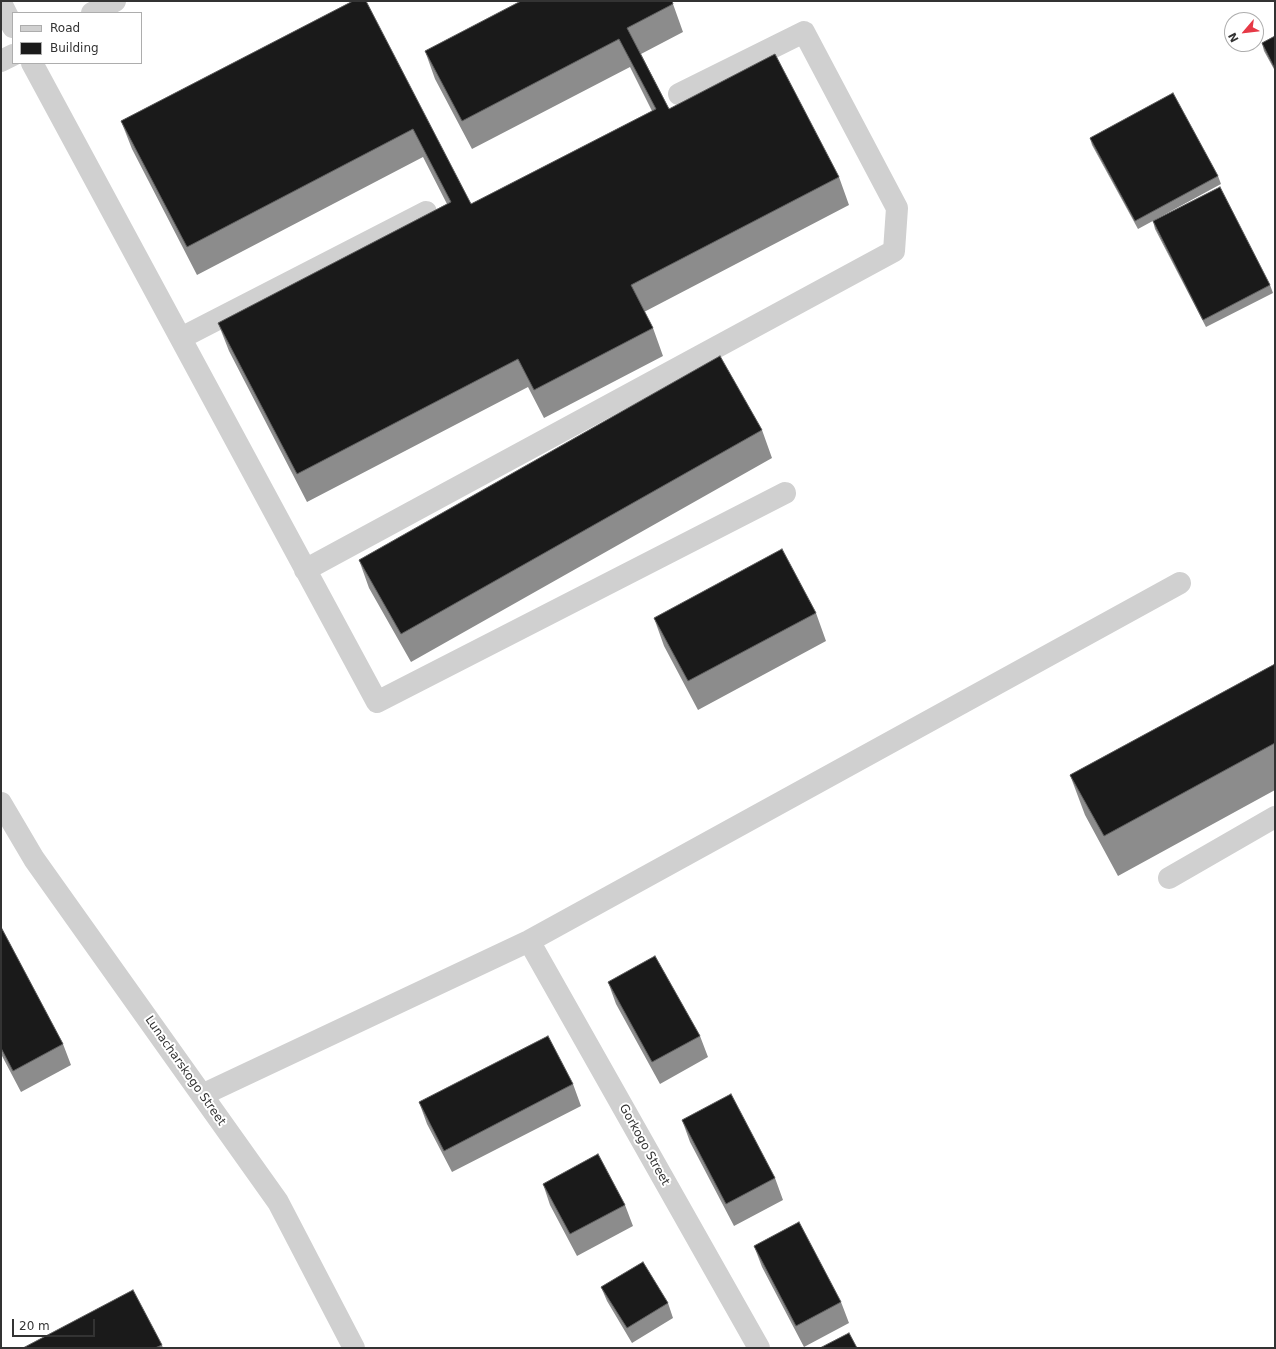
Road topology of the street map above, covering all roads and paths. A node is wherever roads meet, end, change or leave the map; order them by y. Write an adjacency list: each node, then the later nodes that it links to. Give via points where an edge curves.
1 (115, 1): 3 (street)
2 (1, 3): 4 (street)
3 (94, 12)
4 (12, 25)
5 (12, 56): 6 (street)
6 (1, 61)
7 (33, 64): 10 (street)
8 (679, 94): 12 (street, via 804,32 897,208 894,252)
9 (426, 212): 10 (street)
10 (181, 338): 12 (street)
11 (784, 493): 12 (street, via 377,702)
12 (305, 570)
13 (1180, 583): 17 (street)
14 (1, 803): 18 (street, Lunacharskogo Street, via 34,859)
15 (1275, 817): 16 (street)
16 (1169, 878)
17 (529, 941): 18 (street); 20 (street, Gorkogo Street)
18 (202, 1095): 19 (street, Lunacharskogo Street, via 278,1202)
19 (354, 1348)
20 (759, 1348)

